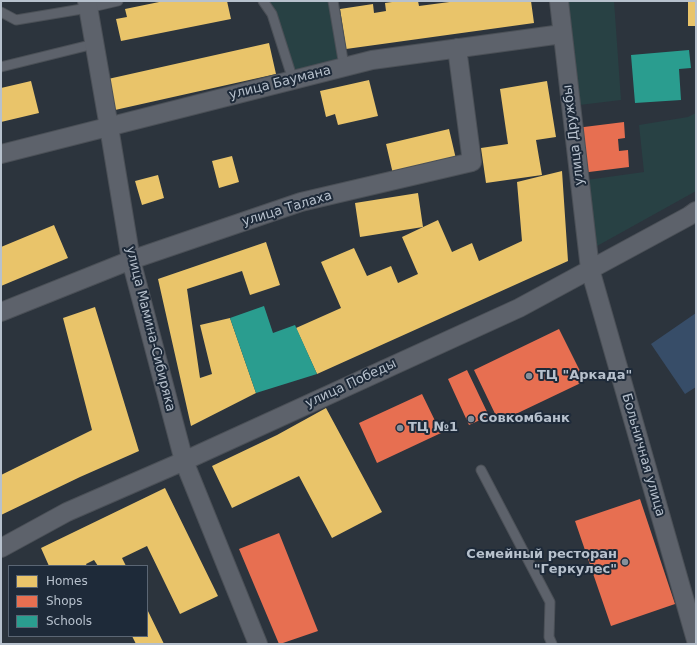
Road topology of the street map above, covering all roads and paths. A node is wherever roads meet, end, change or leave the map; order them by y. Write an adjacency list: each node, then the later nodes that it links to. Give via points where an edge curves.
1 (118, 1): 5 (lane)
2 (263, 1): 12 (lane, via 272,14)
3 (333, 1): 10 (lane)
4 (559, 1): 7 (street, улица Дружбы)
5 (87, 5): 6 (lane, via 16,20); 8 (street, улица Мамина-Сибиряка)
6 (1, 12)
7 (562, 34): 9 (street, улица Баумана); 17 (street, улица Дружбы)
8 (94, 44): 11 (lane); 13 (street, улица Мамина-Сибиряка)
9 (457, 48): 10 (street, улица Баумана); 16 (street, улица Талаха, via 472,162 301,202)
10 (344, 66): 12 (street, улица Баумана)
11 (1, 67)
12 (293, 80): 13 (street, улица Баумана)
13 (109, 127): 14 (street, улица Баумана); 16 (street, улица Мамина-Сибиряка)
14 (1, 154)
15 (696, 211): 17 (street, улица Победы)
16 (131, 260): 18 (street, улица Талаха); 19 (street, улица Мамина-Сибиряка)
17 (590, 269): 19 (street, улица Победы, via 519,308); 22 (street, Больничная улица)
18 (1, 312)
19 (184, 461): 21 (street, улица Победы, via 67,512); 23 (street, улица Мамина-Сибиряка)
20 (482, 470): 24 (lane, via 550,602 549,637)
21 (1, 548)
22 (696, 640)
23 (258, 644)
24 (552, 644)

